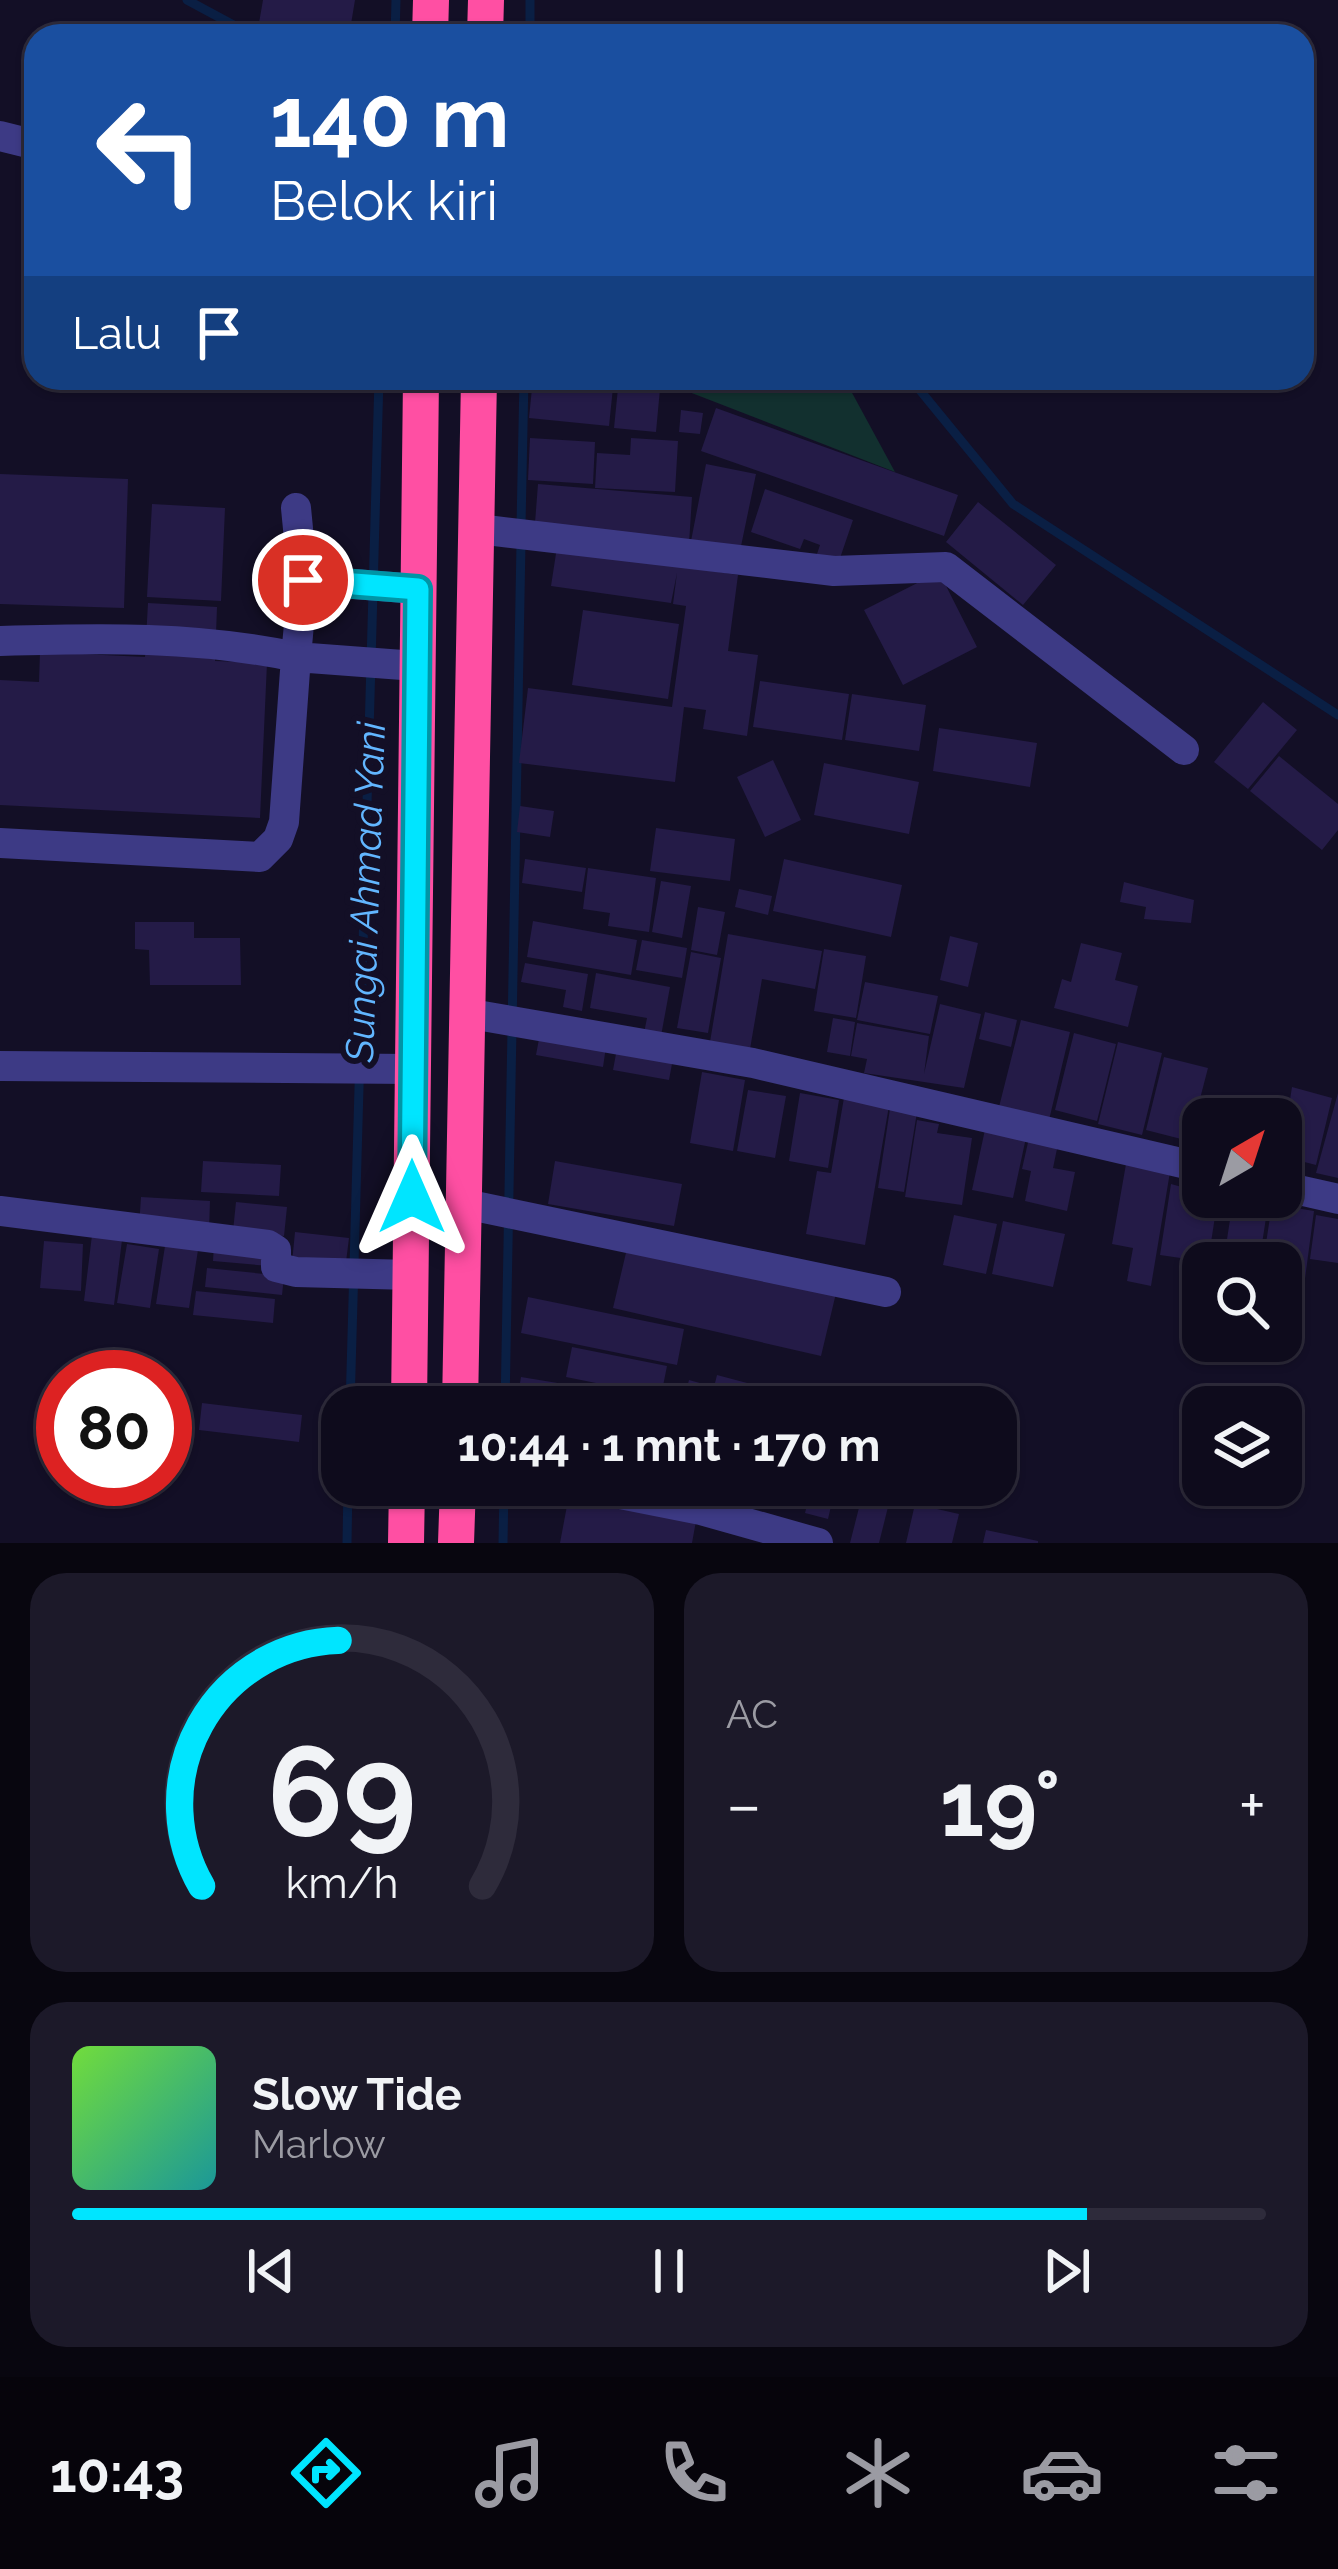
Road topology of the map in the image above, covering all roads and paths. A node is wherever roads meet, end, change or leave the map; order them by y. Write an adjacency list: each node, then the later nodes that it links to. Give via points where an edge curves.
1 (420, 390): 6 (highway)
2 (480, 390): 4 (highway)
3 (296, 508): 5 (street)
4 (505, 531): 10 (street, via 835,571 946,567); 12 (highway)
5 (303, 580): 6 (street); 8 (street)
6 (402, 588): 9 (highway)
7 (0, 641): 8 (street, via 132,638)
8 (296, 657): 9 (street); 13 (street, via 284,822 260,857)
9 (384, 663): 11 (highway)
10 (1184, 750)
11 (414, 765): 12 (highway); 16 (highway)
12 (468, 770): 14 (highway)
13 (0, 843)
14 (498, 1019): 17 (street, via 753,1063); 21 (highway)
15 (0, 1066): 16 (street)
16 (412, 1069): 19 (highway)
17 (1182, 1163)
18 (1302, 1191): 20 (street)
19 (412, 1197): 21 (highway); 23 (highway)
20 (1338, 1199)
21 (496, 1208): 24 (street); 26 (highway)
22 (0, 1211): 23 (street, via 268,1245 276,1267)
23 (411, 1275): 25 (highway)
24 (886, 1292)
25 (409, 1386)
26 (464, 1386)
27 (407, 1506): 30 (highway)
28 (457, 1506): 31 (highway)
29 (681, 1506): 32 (street)
30 (406, 1543)
31 (456, 1543)
32 (818, 1543)

